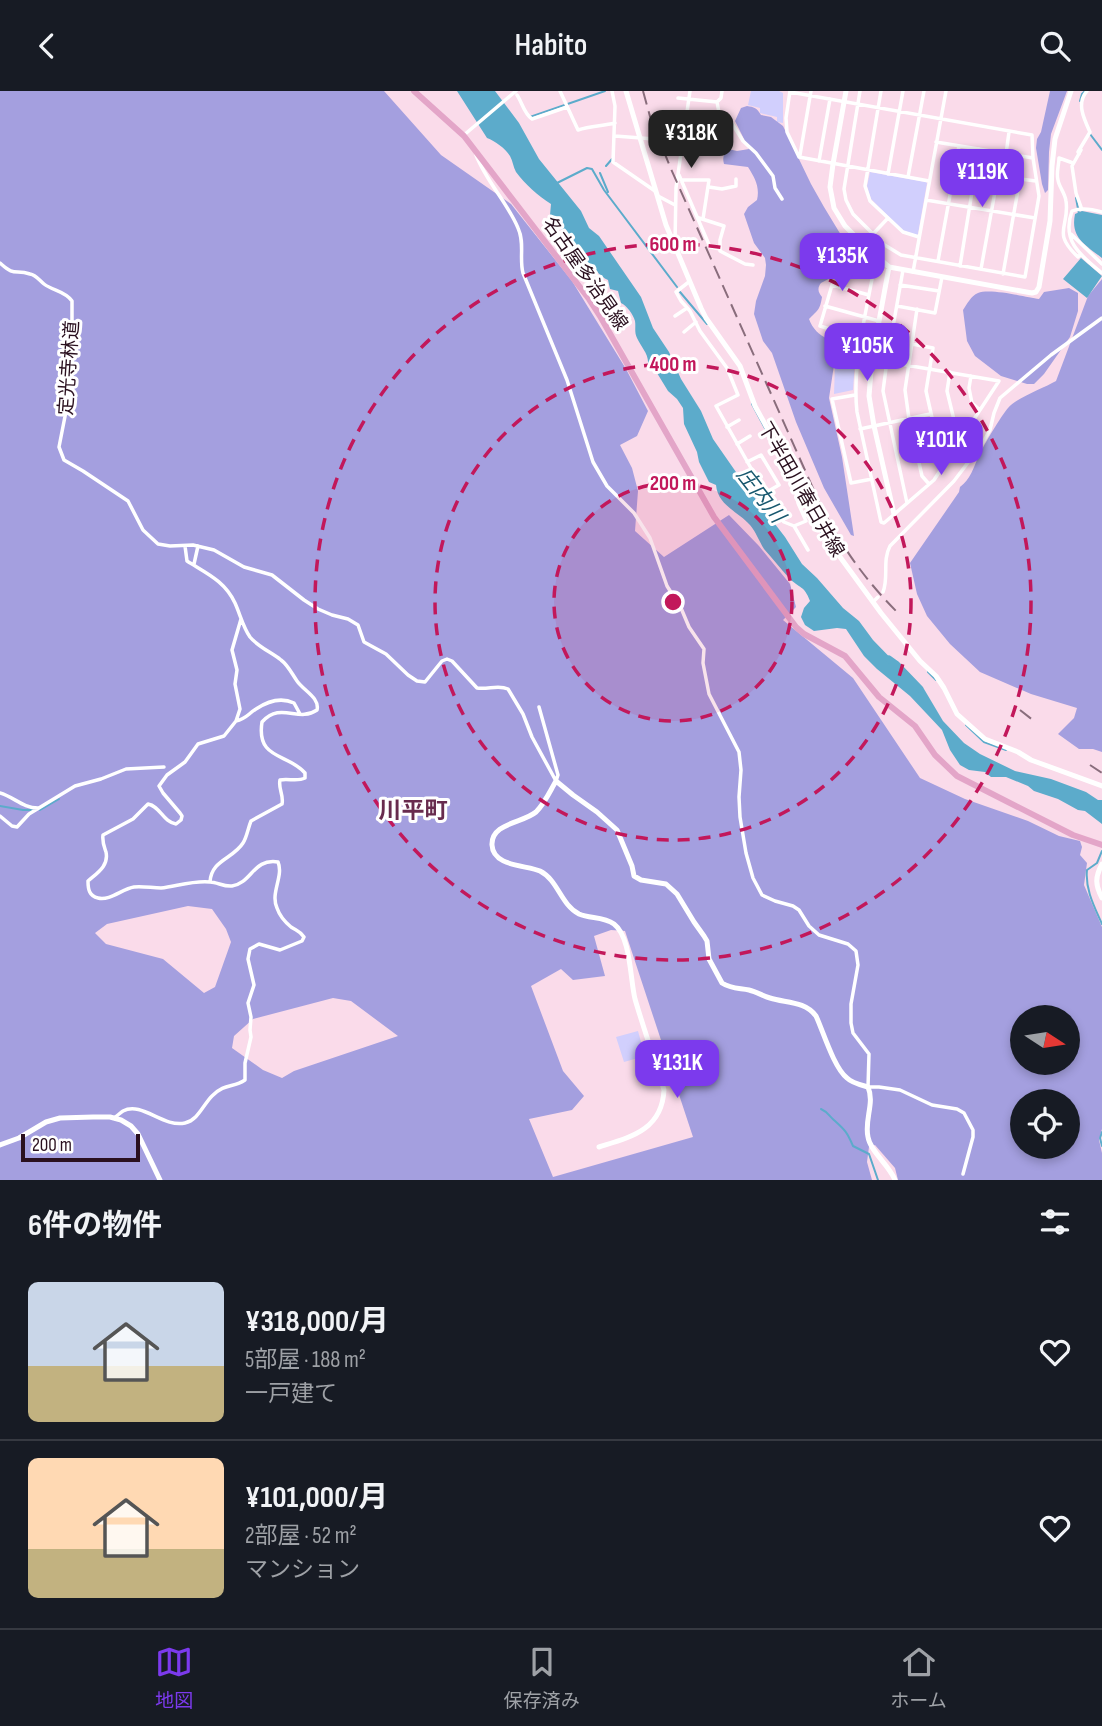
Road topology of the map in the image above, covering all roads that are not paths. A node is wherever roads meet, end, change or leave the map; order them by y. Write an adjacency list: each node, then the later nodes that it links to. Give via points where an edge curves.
1 (414, 91): 31 (main road, 名古屋多治見線)
2 (560, 91): 24 (street)
3 (612, 91): 29 (street)
4 (626, 91): 33 (street, 下半田川春日井線)
5 (690, 91): 20 (street)
6 (722, 91): 21 (street)
7 (790, 91): 17 (street); 40 (street, via 787,132)
8 (846, 91): 22 (street)
9 (860, 91): 23 (street)
10 (881, 91): 25 (street)
11 (903, 91): 26 (street)
12 (923, 91): 27 (street)
13 (946, 91): 28 (street)
14 (1071, 91): 51 (street, via 1055,139)
15 (1087, 91): 44 (street, via 1082,112 1090,132)
16 (516, 93): 24 (street, via 532,119); 31 (street)
17 (810, 93): 19 (street); 40 (street)
18 (678, 98): 20 (street)
19 (830, 99): 22 (street); 42 (street)
20 (689, 100): 21 (street); 47 (street)
21 (717, 101): 57 (street, via 720,118 730,120 756,153)
22 (844, 102): 23 (street); 43 (street)
23 (858, 104): 25 (street); 45 (street)
24 (567, 107): 29 (street, via 578,130)
25 (878, 108): 26 (street); 46 (street)
26 (899, 111): 27 (street); 48 (street)
27 (919, 115): 28 (street); 49 (street)
28 (940, 119): 30 (street); 35 (street)
29 (615, 123): 32 (street)
30 (1009, 131): 39 (street); 41 (street, via 1032,135)
31 (464, 136): 36 (main road, 名古屋多治見線)
32 (615, 136): 33 (street); 56 (street, via 612,162)
33 (640, 137): 34 (street); 56 (street, 下半田川春日井線)
34 (654, 139)
35 (936, 142): 37 (street); 53 (street)
36 (472, 146): 152 (main road, 名古屋多治見線, via 590,299 714,517 796,627 845,656 957,776); 156 (street, via 519,229 521,268 567,380 593,462 650,538 667,586 704,649 709,694 739,753 740,817 752,878 762,895 793,905 819,935 856,951 850,1023 869,1054)
37 (958, 146): 38 (street); 59 (street)
38 (979, 149): 39 (street); 61 (street)
39 (1004, 154): 41 (street); 63 (street)
40 (799, 157): 42 (street)
41 (1033, 158): 54 (street)
42 (819, 161): 43 (street)
43 (832, 163): 45 (street); 72 (street, via 834,208)
44 (1073, 163): 51 (street, via 1059,158); 62 (street)
45 (847, 166): 46 (street); 69 (street, via 846,200)
46 (867, 170): 48 (street); 66 (street, via 867,195)
47 (679, 173): 52 (street); 60 (street)
48 (888, 174): 49 (street)
49 (908, 177): 53 (street)
50 (736, 179): 55 (street, via 736,186)
51 (1054, 179): 75 (street, via 1066,201 1065,241); 89 (street, via 1036,292)
52 (681, 180): 55 (street, via 709,180); 68 (street)
53 (929, 181): 58 (street)
54 (1037, 181): 65 (street, via 1020,179); 67 (street)
55 (709, 187): 68 (street)
56 (657, 194): 60 (street); 73 (street, 下半田川春日井線)
57 (782, 199)
58 (926, 200): 59 (street); 71 (street)
59 (948, 204): 61 (street); 78 (street)
60 (675, 205): 73 (street)
61 (970, 207): 63 (street); 82 (street)
62 (1082, 208): 64 (street); 70 (street, via 1072,211)
63 (992, 211): 65 (street); 84 (street)
64 (1102, 212)
65 (1013, 214): 67 (street); 88 (street)
66 (888, 218): 69 (street); 71 (street, via 903,232)
67 (1035, 218): 88 (street, via 1025,277)
68 (701, 219): 74 (street, via 710,247); 74 (street, via 724,226)
69 (873, 234): 76 (street, via 893,252)
70 (1071, 235): 75 (street); 80 (street)
71 (919, 237): 76 (street)
72 (864, 245): 77 (street); 83 (street)
73 (675, 249): 90 (street, 下半田川春日井線)
74 (720, 249): 81 (street)
75 (1080, 255): 87 (street)
76 (916, 258): 78 (street); 86 (street)
77 (859, 261): 91 (street, via 853,272); 94 (street, via 873,274)
78 (938, 262): 82 (street)
79 (0, 263): 135 (street, 定光寺林道, via 12,273 37,277 70,297 73,306 69,396 58,447 64,460 128,501 143,530 158,544)
80 (1102, 264)
81 (753, 265)
82 (960, 266): 84 (street)
83 (889, 267): 85 (street); 102 (street)
84 (981, 269): 88 (street)
85 (902, 270): 86 (street); 92 (street)
86 (913, 272): 89 (street)
87 (1102, 273)
88 (1003, 274)
89 (942, 277): 93 (street)
90 (690, 281): 97 (street, via 676,292); 130 (street, 下半田川春日井線, via 706,318 740,366 755,407)
91 (832, 285): 94 (street); 95 (street)
92 (900, 285): 93 (street); 96 (street)
93 (939, 291): 98 (street, via 935,313)
94 (869, 295): 100 (street)
95 (825, 306): 100 (street); 105 (street, via 820,326)
96 (897, 306): 98 (street); 109 (street)
97 (687, 308): 99 (street); 103 (street)
98 (917, 309): 106 (street)
99 (675, 316)
100 (865, 317): 102 (street); 105 (street)
101 (1102, 318): 139 (street, via 1000,398 982,444 954,481 890,546)
102 (879, 321): 108 (street)
103 (696, 323): 104 (street); 121 (street, via 727,368 738,395 716,406)
104 (684, 332)
105 (862, 339): 107 (street)
106 (912, 344): 110 (street); 111 (street, via 933,348)
107 (859, 356): 108 (street); 114 (street)
108 (873, 359): 109 (street); 120 (street, via 869,396)
109 (887, 361): 110 (street); 119 (street, via 883,391)
110 (908, 365): 111 (street); 117 (street)
111 (929, 369): 112 (street); 116 (street, via 926,391)
112 (950, 372): 113 (street); 123 (street, via 947,391 956,428)
113 (971, 376): 115 (street, via 972,403); 115 (street, via 999,381)
114 (855, 395): 122 (street); 128 (street, via 832,400 851,483)
115 (981, 410): 123 (street)
116 (931, 414): 117 (street); 126 (street, via 940,453)
117 (909, 419): 119 (street); 129 (street, via 922,476)
118 (738, 420): 121 (street)
119 (889, 423): 120 (street); 132 (street)
120 (874, 426): 122 (street); 133 (street)
121 (727, 427): 125 (street)
122 (860, 429): 128 (street)
123 (964, 435): 126 (street)
124 (750, 436): 125 (street)
125 (737, 444): 127 (street)
126 (948, 459): 129 (street)
127 (747, 462): 131 (street); 131 (street, via 761,455 779,485)
128 (872, 479): 133 (street, via 881,522)
129 (929, 484): 132 (street)
130 (801, 490): 134 (street, via 796,493 806,521); 141 (street, 下半田川春日井線, via 832,546)
131 (765, 493): 134 (street, via 784,522)
132 (907, 503): 133 (street)
133 (894, 514)
134 (794, 526): 137 (street)
135 (185, 546): 136 (street); 138 (street, via 187,561)
136 (198, 546): 138 (street); 147 (street, via 272,575 304,600 358,625 364,642 386,654 416,681 425,682 447,659 477,688 508,689)
137 (808, 550)
138 (194, 564): 142 (street, via 225,587)
139 (883, 591)
140 (878, 597): 141 (street)
141 (873, 602): 148 (street, 下半田川春日井線, via 936,677 957,714 979,736)
142 (241, 619): 144 (street, via 251,638 285,663 317,701 317,710); 145 (street, via 232,650 240,709)
143 (539, 707): 147 (street)
144 (300, 714): 145 (street, via 294,703 282,699); 154 (street, via 274,712 262,722 261,730 270,751 302,770 305,778 280,781 282,804 251,821 245,842 212,870)
145 (236, 720): 154 (street, via 224,736 198,744 159,786 181,820 171,823 148,804 133,819 103,835 107,856 88,881 88,888 91,895 103,898 131,887)
146 (164, 767): 150 (street, via 126,769 84,782)
147 (556, 781): 156 (street, via 617,830 634,876 666,884 677,894 705,936 709,959 722,983 812,1010 844,1076); 159 (street, via 535,813 496,832 493,850 510,864 547,875 571,909 602,918 622,932 635,999 664,1090 663,1103 649,1126)
148 (1102, 786)
149 (0, 793): 150 (street)
150 (38, 808): 151 (street, via 17,827)
151 (0, 816)
152 (1101, 845)
153 (1102, 864): 155 (street, via 1096,878)
154 (210, 882): 157 (street, via 236,885 262,863 278,862 276,908 304,937 280,950 259,944 248,952 254,985 248,1003 251,1037 245,1080 222,1087 192,1121 165,1121 135,1109)
155 (1102, 898)
156 (868, 1087): 160 (street, via 900,1090 964,1113 974,1137); 162 (street, via 872,1095 867,1135)
157 (114, 1118): 158 (street, via 60,1118); 161 (street, via 138,1134)
158 (0, 1145)
159 (599, 1147)
160 (963, 1174)
161 (160, 1180)
162 (895, 1180)

